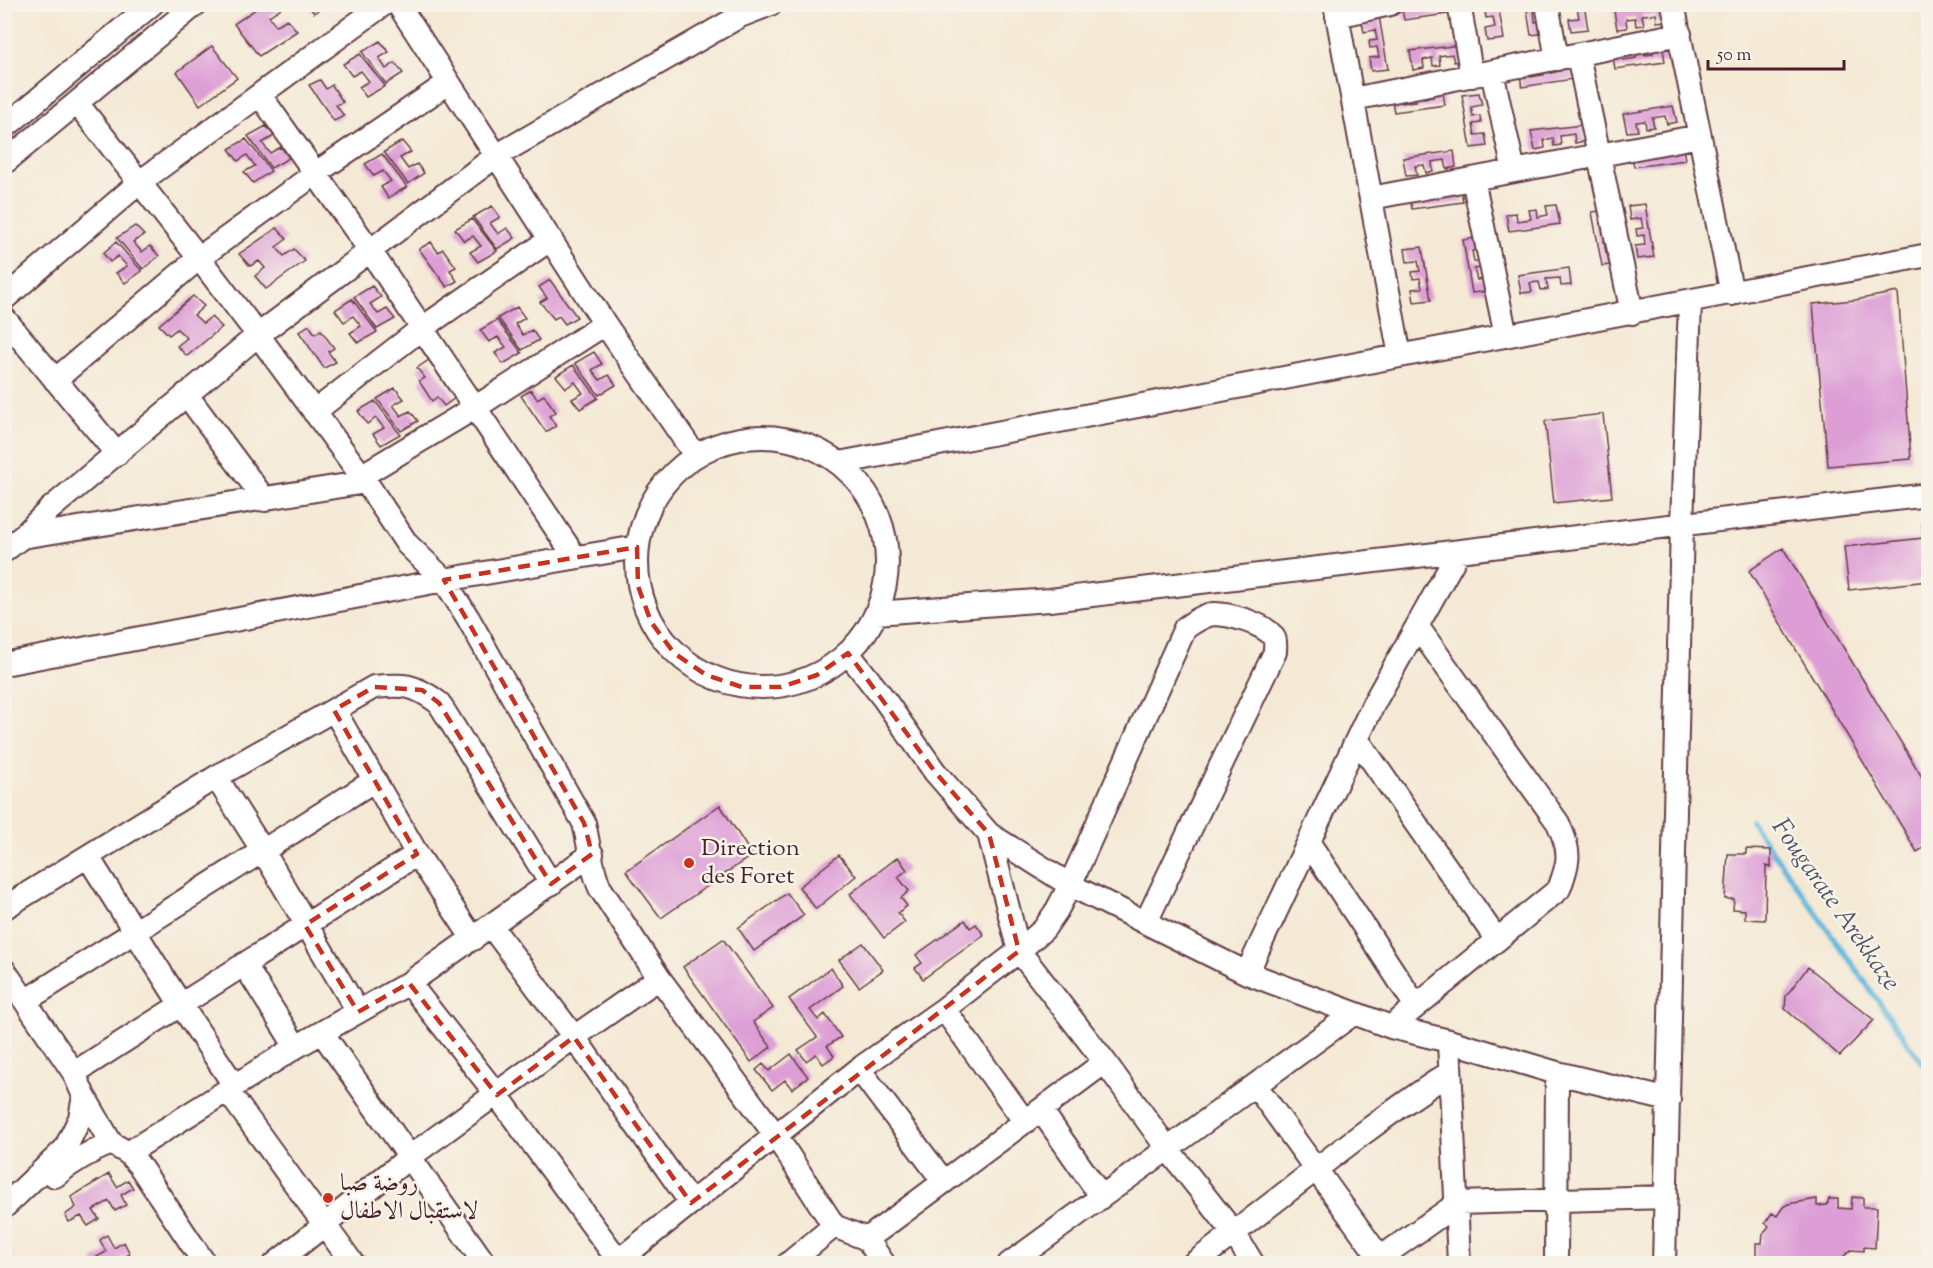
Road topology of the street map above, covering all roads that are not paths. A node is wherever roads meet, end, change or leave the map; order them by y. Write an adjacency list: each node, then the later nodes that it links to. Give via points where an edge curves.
1 (152, 4): 18 (street)
2 (196, 4): 17 (street)
3 (384, 4): 15 (street)
4 (398, 4): 14 (street)
5 (771, 4): 20 (street, via 740,16)
6 (1390, 4): 10 (street)
7 (1459, 4): 13 (street)
8 (1547, 4): 12 (street)
9 (1674, 4): 11 (street)
10 (1336, 10): 16 (street)
11 (1680, 34): 12 (street); 19 (street)
12 (1567, 57): 13 (street); 21 (street)
13 (1482, 74): 16 (street); 23 (street)
14 (448, 83): 20 (street); 24 (street)
15 (260, 95): 24 (street); 26 (street)
16 (1353, 99): 27 (street)
17 (77, 103): 22 (street); 26 (street)
18 (4, 128)
19 (1700, 136): 21 (street); 32 (street)
20 (496, 156): 28 (street); 29 (street)
21 (1599, 156): 23 (street); 35 (street)
22 (4, 163)
23 (1514, 171): 25 (street)
24 (316, 173): 29 (street); 31 (street)
25 (1473, 179): 27 (street); 40 (street)
26 (140, 182): 31 (street); 33 (street)
27 (1371, 198): 41 (street)
28 (551, 239): 37 (street); 38 (street)
29 (369, 249): 38 (street); 39 (street)
30 (1929, 255): 32 (street)
31 (199, 258): 39 (street); 42 (street)
32 (1732, 294): 34 (street)
33 (4, 298)
34 (1690, 302): 35 (street); 52 (street)
35 (1632, 313): 40 (street)
36 (4, 318): 42 (street)
37 (605, 324): 44 (street); 47 (street)
38 (421, 329): 44 (street); 45 (street)
39 (258, 335): 43 (street); 45 (street)
40 (1506, 336): 41 (street)
41 (1400, 356): 48 (street)
42 (55, 380): 46 (street)
43 (186, 394): 46 (street); 51 (street)
44 (476, 407): 49 (street); 56 (street)
45 (314, 412): 49 (street)
46 (117, 454): 53 (street)
47 (695, 455): 48 (street, via 730,440 768,436 806,444); 54 (street, via 667,480 647,511)
48 (839, 463): 58 (street, via 862,487 878,516 886,548 886,581)
49 (363, 479): 51 (street); 57 (street, via 407,544)
50 (1929, 495): 52 (street)
51 (265, 500): 53 (street)
52 (1682, 524): 55 (street); 106 (street)
53 (13, 544)
54 (637, 547): 56 (street); 60 (street, via 638,586 651,622 674,653 706,675 742,687 781,687 817,675)
55 (1459, 551): 58 (street, via 1050,600); 59 (street)
56 (575, 557): 57 (street)
57 (444, 580): 61 (street); 70 (street, via 584,823)
58 (876, 613): 60 (street)
59 (1417, 626): 63 (street); 79 (street, via 1558,824 1568,845 1568,866 1559,889)
60 (849, 653): 66 (street, via 935,772)
61 (4, 664)
62 (334, 710): 64 (street); 65 (street); 72 (street, via 374,687 394,685 422,690 439,703)
63 (1357, 739): 67 (street); 79 (street)
64 (216, 777): 68 (street); 71 (street)
65 (375, 780): 68 (street); 69 (street)
66 (989, 834): 73 (street); 80 (street)
67 (1309, 843): 83 (street); 88 (street)
68 (262, 851): 76 (street); 77 (street)
69 (417, 854): 76 (street); 78 (street)
70 (592, 854): 72 (street); 84 (street, via 600,888)
71 (88, 857): 74 (street); 77 (street)
72 (551, 884): 78 (street)
73 (1070, 885): 75 (street); 75 (street, via 1185,628 1213,614 1232,616 1267,630 1275,639 1275,652); 80 (street, via 1044,929)
74 (4, 908)
75 (1146, 922): 83 (street)
76 (305, 925): 81 (street); 90 (street)
77 (135, 932): 86 (street); 87 (street)
78 (482, 933): 85 (street); 94 (street)
79 (1497, 940): 88 (street)
80 (1019, 951): 89 (street); 97 (street)
81 (244, 964): 87 (street); 96 (street)
82 (4, 970): 86 (street)
83 (1247, 973): 91 (street)
84 (659, 978): 94 (street); 108 (street)
85 (409, 983): 90 (street); 104 (street)
86 (25, 1001): 99 (street)
87 (181, 1005): 99 (street); 103 (street)
88 (1416, 1006): 92 (street)
89 (944, 1010): 98 (street); 107 (street)
90 (358, 1012): 93 (street)
91 (1353, 1014): 92 (street); 102 (street)
92 (1391, 1028): 95 (street)
93 (323, 1034): 96 (street); 111 (street)
94 (574, 1037): 104 (street); 117 (street)
95 (1449, 1041): 100 (street); 101 (street)
96 (296, 1047): 103 (street)
97 (1105, 1062): 107 (street); 110 (street)
98 (859, 1069): 108 (street); 113 (street)
99 (74, 1073): 105 (street)
100 (1449, 1073): 112 (street); 118 (street)
101 (1557, 1073): 106 (street); 116 (street)
102 (1256, 1086): 110 (street); 112 (street)
103 (230, 1088): 109 (street); 121 (street)
104 (497, 1095): 111 (street); 127 (street)
105 (84, 1096): 109 (street); 119 (street, via 80,1118 65,1149)
106 (1669, 1100): 115 (street)
107 (1033, 1116): 113 (street); 114 (street)
108 (776, 1136): 117 (street); 122 (street)
109 (120, 1148): 120 (street, via 87,1153 74,1161); 128 (street, via 139,1165)
110 (1167, 1148): 114 (street); 123 (street)
111 (411, 1156): 121 (street); 131 (street)
112 (1316, 1168): 123 (street); 126 (street)
113 (944, 1182): 124 (street)
114 (1101, 1196): 125 (street)
115 (1666, 1197): 116 (street); 138 (street)
116 (1556, 1200): 118 (street); 137 (street)
117 (691, 1203): 127 (street)
118 (1458, 1203): 126 (street); 136 (street)
119 (4, 1207)
120 (4, 1221)
121 (324, 1225): 129 (street); 130 (street)
122 (834, 1226): 124 (street); 132 (street)
123 (1234, 1233): 134 (street); 135 (street)
124 (867, 1239): 133 (street)
125 (1018, 1261)
126 (1378, 1261)
127 (616, 1262)
128 (206, 1263)
129 (275, 1263)
130 (353, 1263)
131 (484, 1263)
132 (788, 1263)
133 (884, 1263)
134 (1193, 1263)
135 (1253, 1263)
136 (1459, 1263)
137 (1556, 1263)
138 (1664, 1263)

